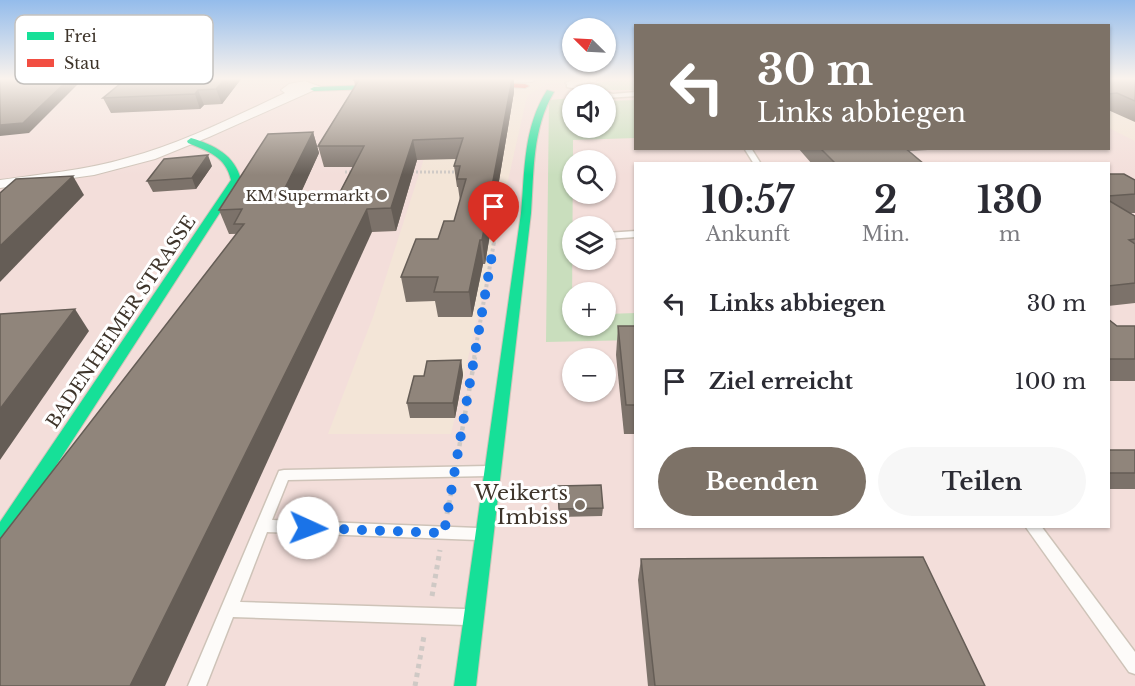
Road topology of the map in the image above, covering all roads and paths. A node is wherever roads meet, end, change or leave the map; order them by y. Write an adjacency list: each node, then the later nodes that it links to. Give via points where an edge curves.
1 (248, 111): 4 (street)
2 (530, 111): 5 (street)
3 (541, 111): 5 (street)
4 (191, 141): 10 (street, via 102,169); 20 (street, BADENHEIMER STRASSE, via 226,157 235,168 236,180)
5 (532, 146): 14 (street)
6 (345, 172): 7 (path)
7 (356, 172)
8 (402, 172): 9 (path)
9 (460, 172)
10 (0, 184)
11 (498, 220): 15 (path)
12 (634, 234): 13 (lane)
13 (616, 235)
14 (492, 471): 15 (lane); 19 (street)
15 (454, 472): 16 (lane, via 284,475); 18 (path)
16 (262, 526): 18 (lane); 21 (lane)
17 (1033, 528): 24 (lane)
18 (444, 533): 19 (lane); 22 (path)
19 (484, 534): 23 (street)
20 (0, 537)
21 (228, 609): 22 (lane); 25 (lane)
22 (428, 616): 23 (lane); 26 (path)
23 (474, 617): 27 (street)
24 (1135, 666)
25 (197, 686)
26 (415, 686)
27 (465, 686)

